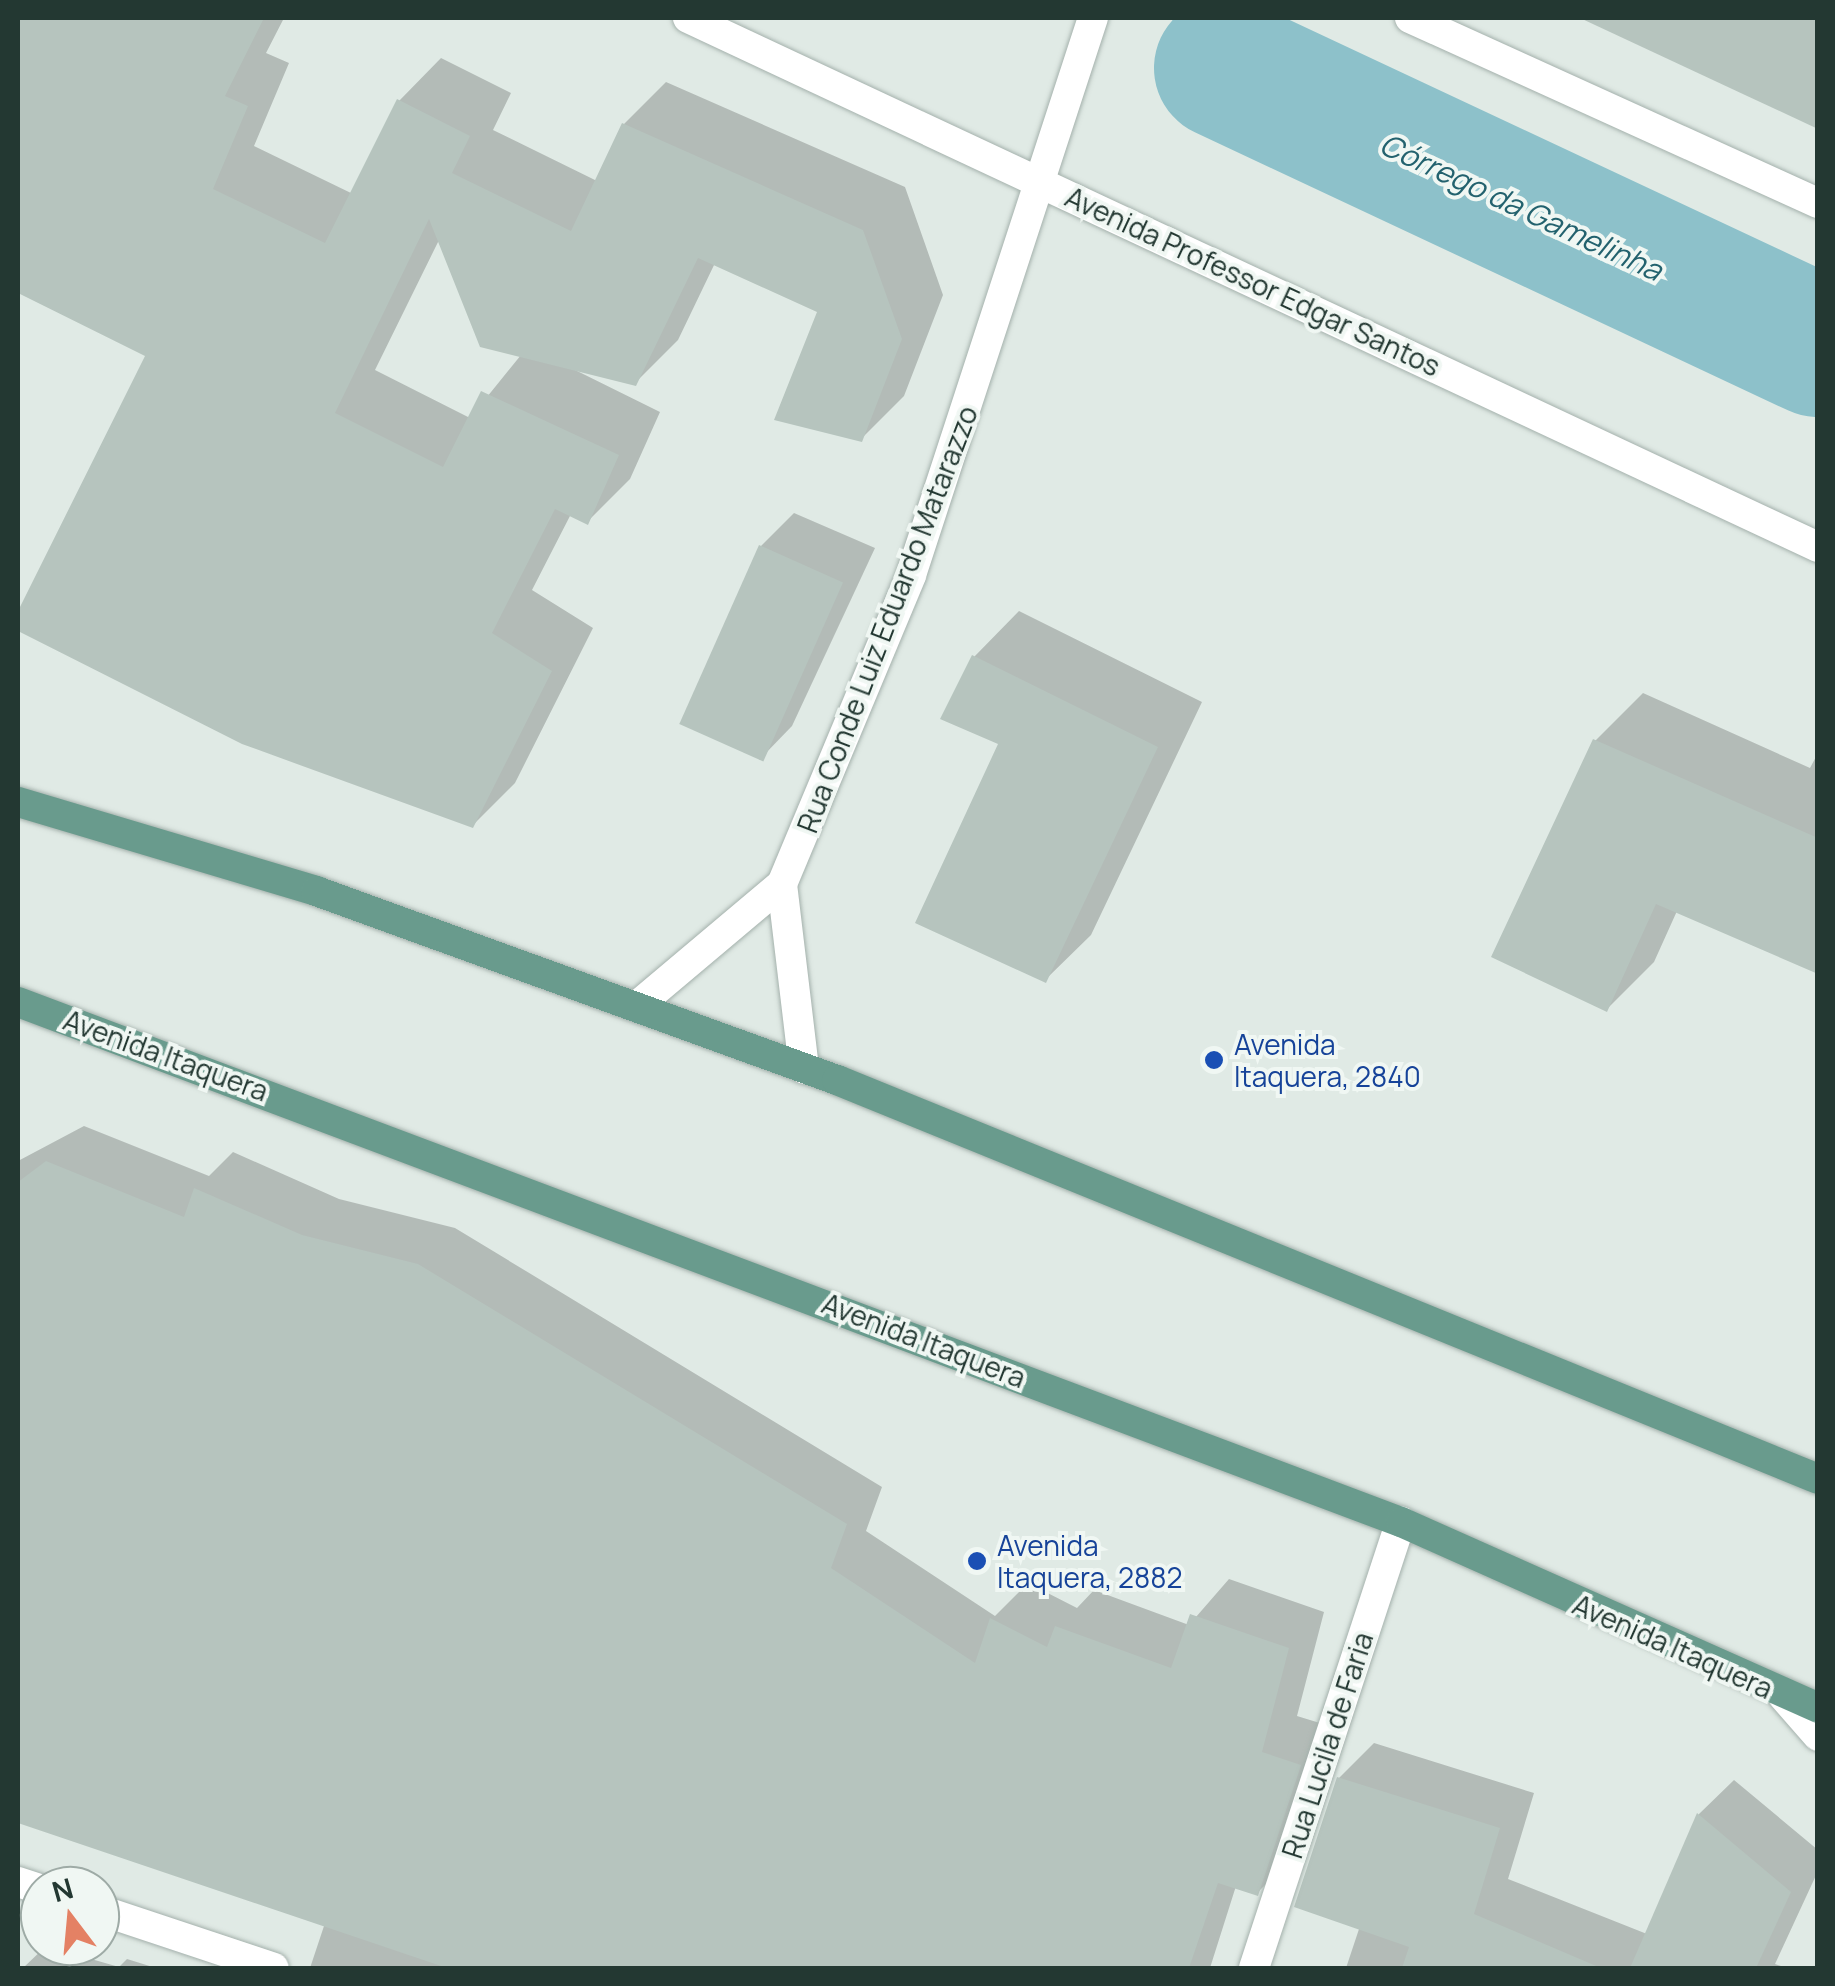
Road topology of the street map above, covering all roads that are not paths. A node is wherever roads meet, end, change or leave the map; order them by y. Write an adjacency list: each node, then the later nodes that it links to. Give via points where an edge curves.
1 (688, 18): 4 (street, Avenida Professor Edgar Santos)
2 (1093, 18): 4 (street, Rua Conde Luiz Eduardo Matarazzo)
3 (1410, 18): 5 (street)
4 (1039, 179): 6 (street, Avenida Professor Edgar Santos); 8 (street, Rua Conde Luiz Eduardo Matarazzo, via 990,354 911,575)
5 (1818, 203)
6 (1818, 546)
7 (18, 802): 10 (main road, via 316,891)
8 (782, 884): 10 (street, Rua Conde Luiz Eduardo Matarazzo); 11 (street, Rua Conde Luiz Eduardo Matarazzo)
9 (18, 1002): 13 (main road, Avenida Itaquera)
10 (636, 1006): 11 (main road)
11 (804, 1069): 12 (main road)
12 (1818, 1480)
13 (1401, 1522): 14 (main road, Avenida Itaquera); 19 (street, Rua Lucila de Faria)
14 (1783, 1696): 15 (main road, Avenida Itaquera); 16 (street)
15 (1818, 1708)
16 (1818, 1736)
17 (120, 1917): 18 (street)
18 (274, 1968)
19 (1254, 1968)

